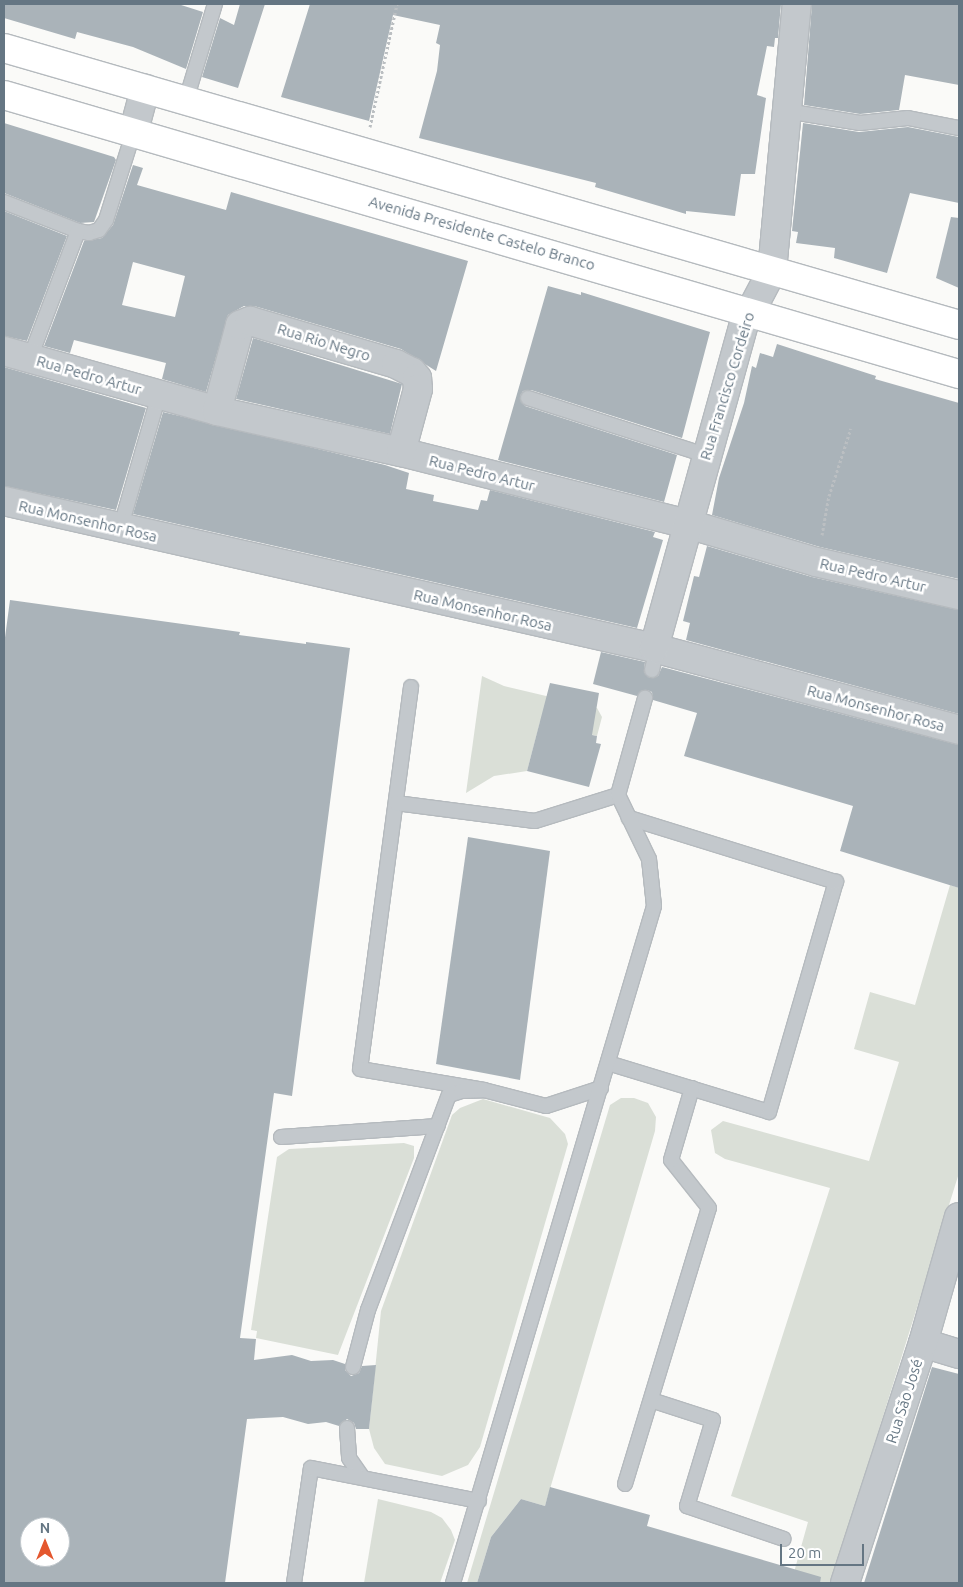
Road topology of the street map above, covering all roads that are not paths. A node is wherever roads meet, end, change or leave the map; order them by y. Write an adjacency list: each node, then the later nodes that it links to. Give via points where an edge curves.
1 (215, 4): 6 (lane)
2 (797, 4): 7 (street, Rua Francisco Cordeiro)
3 (4, 48): 4 (main road)
4 (145, 89): 6 (main road); 9 (street)
5 (4, 95): 9 (main road, Avenida Presidente Castelo Branco)
6 (186, 100): 12 (main road)
7 (786, 111): 8 (lane, via 860,122 908,118); 12 (street, Rua Francisco Cordeiro)
8 (959, 128)
9 (133, 134): 11 (lane, via 106,220 99,230 89,233); 13 (main road, Avenida Presidente Castelo Branco, via 708,298)
10 (4, 202): 11 (lane)
11 (78, 231): 16 (lane)
12 (772, 271): 13 (street, Rua Francisco Cordeiro); 14 (main road)
13 (748, 313): 17 (main road, Avenida Presidente Castelo Branco); 22 (street, Rua Francisco Cordeiro)
14 (959, 325)
15 (4, 351): 16 (street, Rua Pedro Artur)
16 (30, 358): 18 (street, Rua Pedro Artur)
17 (959, 374)
18 (160, 395): 20 (street, Rua Pedro Artur); 25 (lane)
19 (528, 398): 22 (lane)
20 (217, 411): 21 (street, Rua Pedro Artur); 21 (street, Rua Rio Negro, via 240,325 250,321 386,361 412,372 417,378 418,389)
21 (401, 452): 24 (street, Rua Pedro Artur)
22 (706, 455): 24 (street, Rua Francisco Cordeiro)
23 (4, 501): 25 (street, Rua Monsenhor Rosa)
24 (688, 524): 26 (street, Rua Pedro Artur, via 816,562); 27 (street, Rua Francisco Cordeiro)
25 (120, 529): 27 (street, Rua Monsenhor Rosa)
26 (959, 595)
27 (654, 656): 30 (street, Rua Monsenhor Rosa)
28 (411, 687): 32 (lane)
29 (645, 698): 31 (lane)
30 (959, 730)
31 (618, 795): 32 (lane, via 535,821); 33 (lane)
32 (396, 803): 37 (lane, via 360,1070)
33 (629, 818): 34 (lane, via 649,859 654,906); 36 (lane, via 836,882 769,1112)
34 (608, 1063): 35 (lane); 36 (lane)
35 (601, 1088): 37 (lane, via 546,1106); 48 (lane)
36 (692, 1088): 44 (lane, via 671,1160 709,1208)
37 (484, 1090): 38 (lane, via 449,1095)
38 (438, 1126): 39 (lane); 43 (lane, via 368,1310)
39 (280, 1137)
40 (959, 1217): 41 (street, Rua São José)
41 (923, 1343): 42 (street); 52 (street, Rua São José)
42 (959, 1354)
43 (353, 1367)
44 (651, 1400): 47 (lane); 49 (lane, via 713,1420 687,1506)
45 (347, 1428): 46 (lane, via 349,1458)
46 (363, 1478): 48 (lane); 50 (lane, via 312,1468)
47 (625, 1484)
48 (479, 1501): 51 (lane)
49 (784, 1538)
50 (294, 1583)
51 (454, 1583)
52 (845, 1583)

